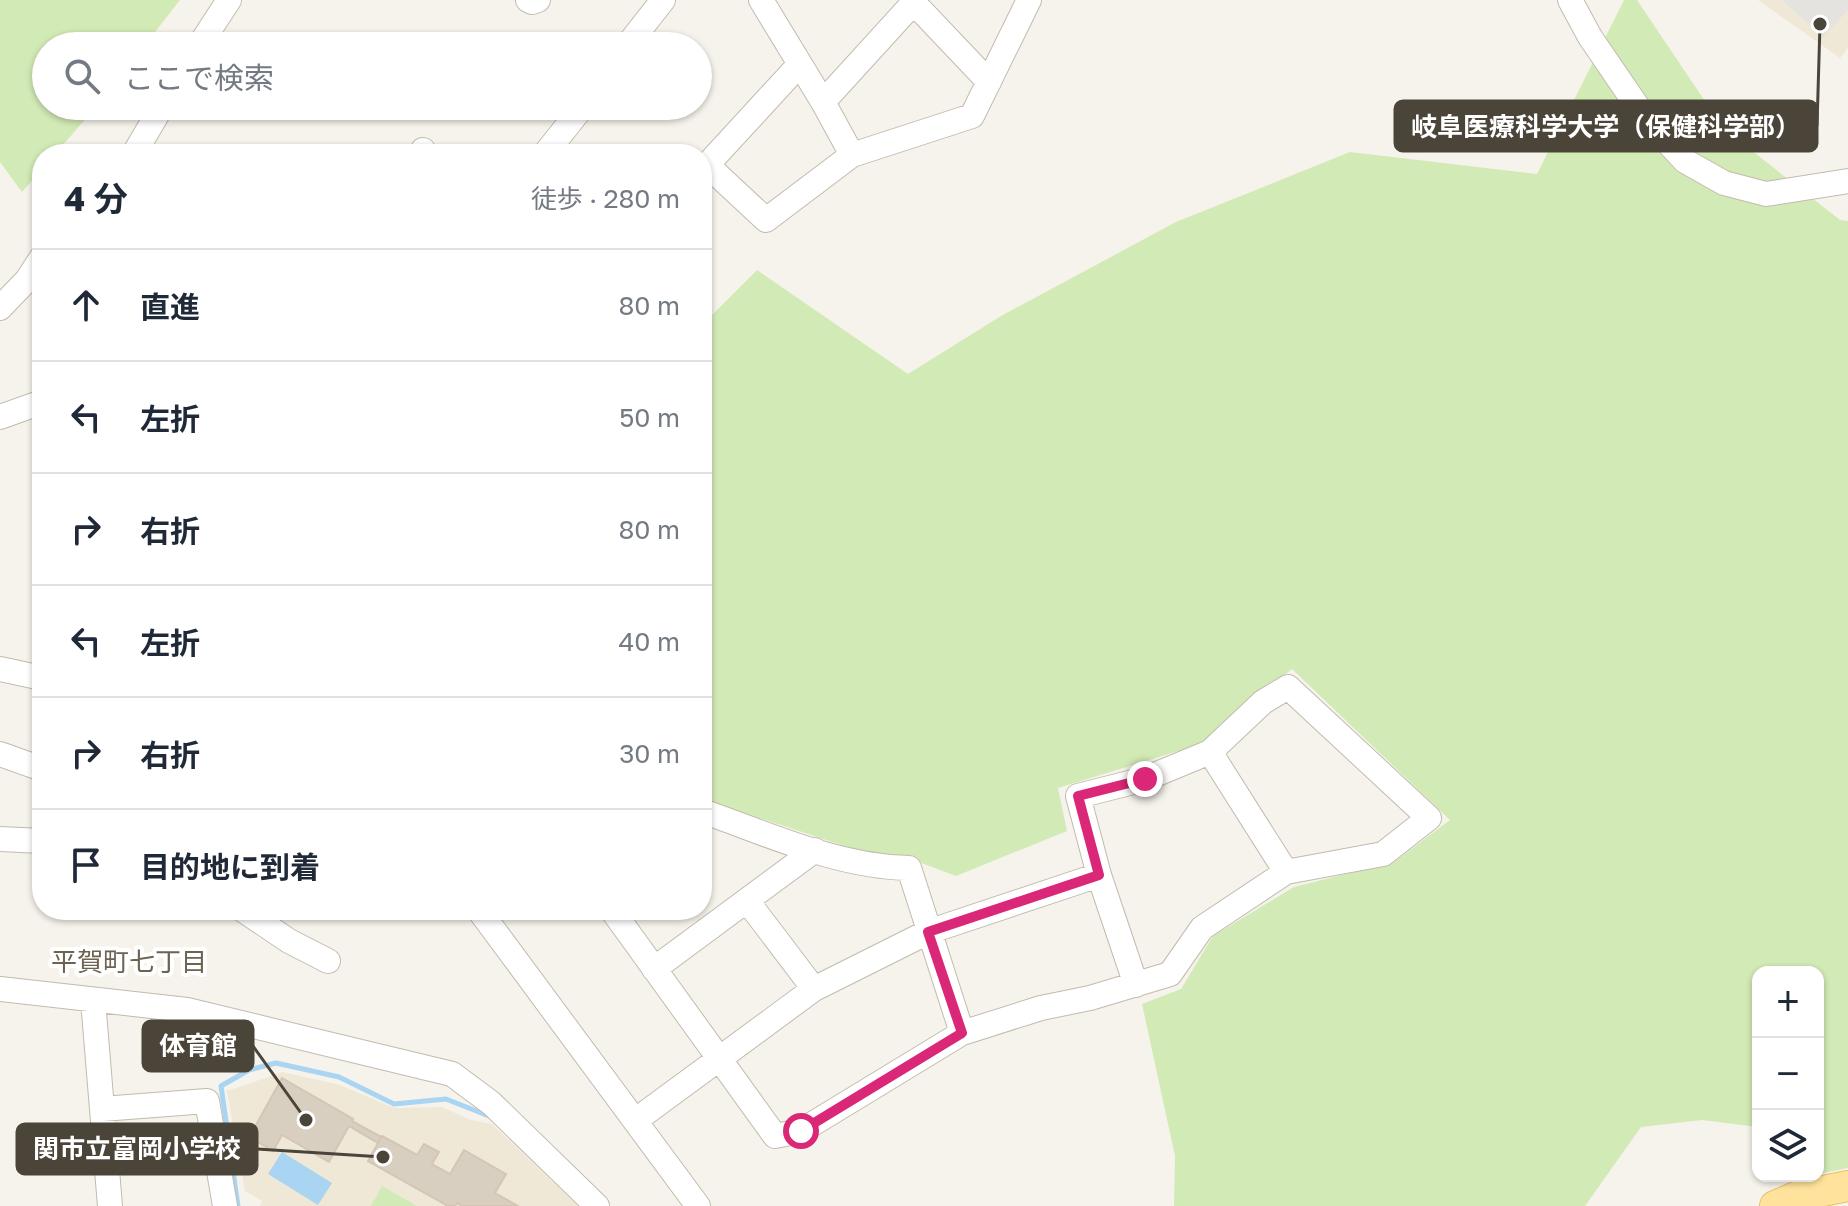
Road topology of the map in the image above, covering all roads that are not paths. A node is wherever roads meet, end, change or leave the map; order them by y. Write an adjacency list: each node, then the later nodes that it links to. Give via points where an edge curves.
1 (229, 0): 9 (street)
2 (528, 0): 3 (street)
3 (538, 0)
4 (663, 0): 10 (street)
5 (761, 0): 11 (street)
6 (1029, 0): 12 (street)
7 (1570, 0): 21 (street, via 1646,119 1685,161 1724,183 1766,194)
8 (915, 2): 12 (street); 13 (street)
9 (208, 32)
10 (638, 32)
11 (799, 65): 13 (street); 19 (street)
12 (989, 82): 18 (street, via 972,116)
13 (823, 102): 18 (street)
14 (154, 120): 16 (street)
15 (572, 120): 17 (street)
16 (140, 144)
17 (553, 144)
18 (852, 155): 20 (street, via 766,220)
19 (712, 160)
20 (712, 170)
21 (1848, 181)
22 (0, 278): 23 (street)
23 (32, 280)
24 (32, 282): 25 (street)
25 (0, 308)
26 (32, 406): 27 (street)
27 (0, 417)
28 (0, 669): 29 (street)
29 (32, 676)
30 (1210, 752): 37 (street); 37 (street, via 1263,702 1288,687 1429,818 1383,854); 38 (street, via 1145,779 1078,796)
31 (0, 754): 32 (street)
32 (32, 765)
33 (712, 814): 36 (street)
34 (0, 839): 35 (street)
35 (32, 841)
36 (815, 850): 39 (street); 43 (street, via 877,867 909,868)
37 (1286, 872): 46 (street, via 1202,928 1170,974)
38 (1099, 875): 43 (street); 46 (street)
39 (748, 902): 45 (street); 48 (street)
40 (258, 920): 44 (street)
41 (486, 920): 53 (street)
42 (619, 920): 45 (street)
43 (928, 932): 48 (street); 50 (street)
44 (328, 961)
45 (654, 969): 51 (street)
46 (1136, 985): 50 (street)
47 (0, 989): 49 (street)
48 (814, 989): 51 (street)
49 (93, 1000): 52 (street); 57 (street, via 187,1010 452,1074 491,1103)
50 (962, 1033): 51 (street, via 801,1131 775,1136)
51 (719, 1061): 53 (street)
52 (102, 1109): 55 (street); 56 (street, via 207,1101)
53 (636, 1120): 58 (street)
54 (1848, 1186): 59 (main road)
55 (110, 1206)
56 (225, 1206)
57 (597, 1206)
58 (698, 1206)
59 (1775, 1206)

